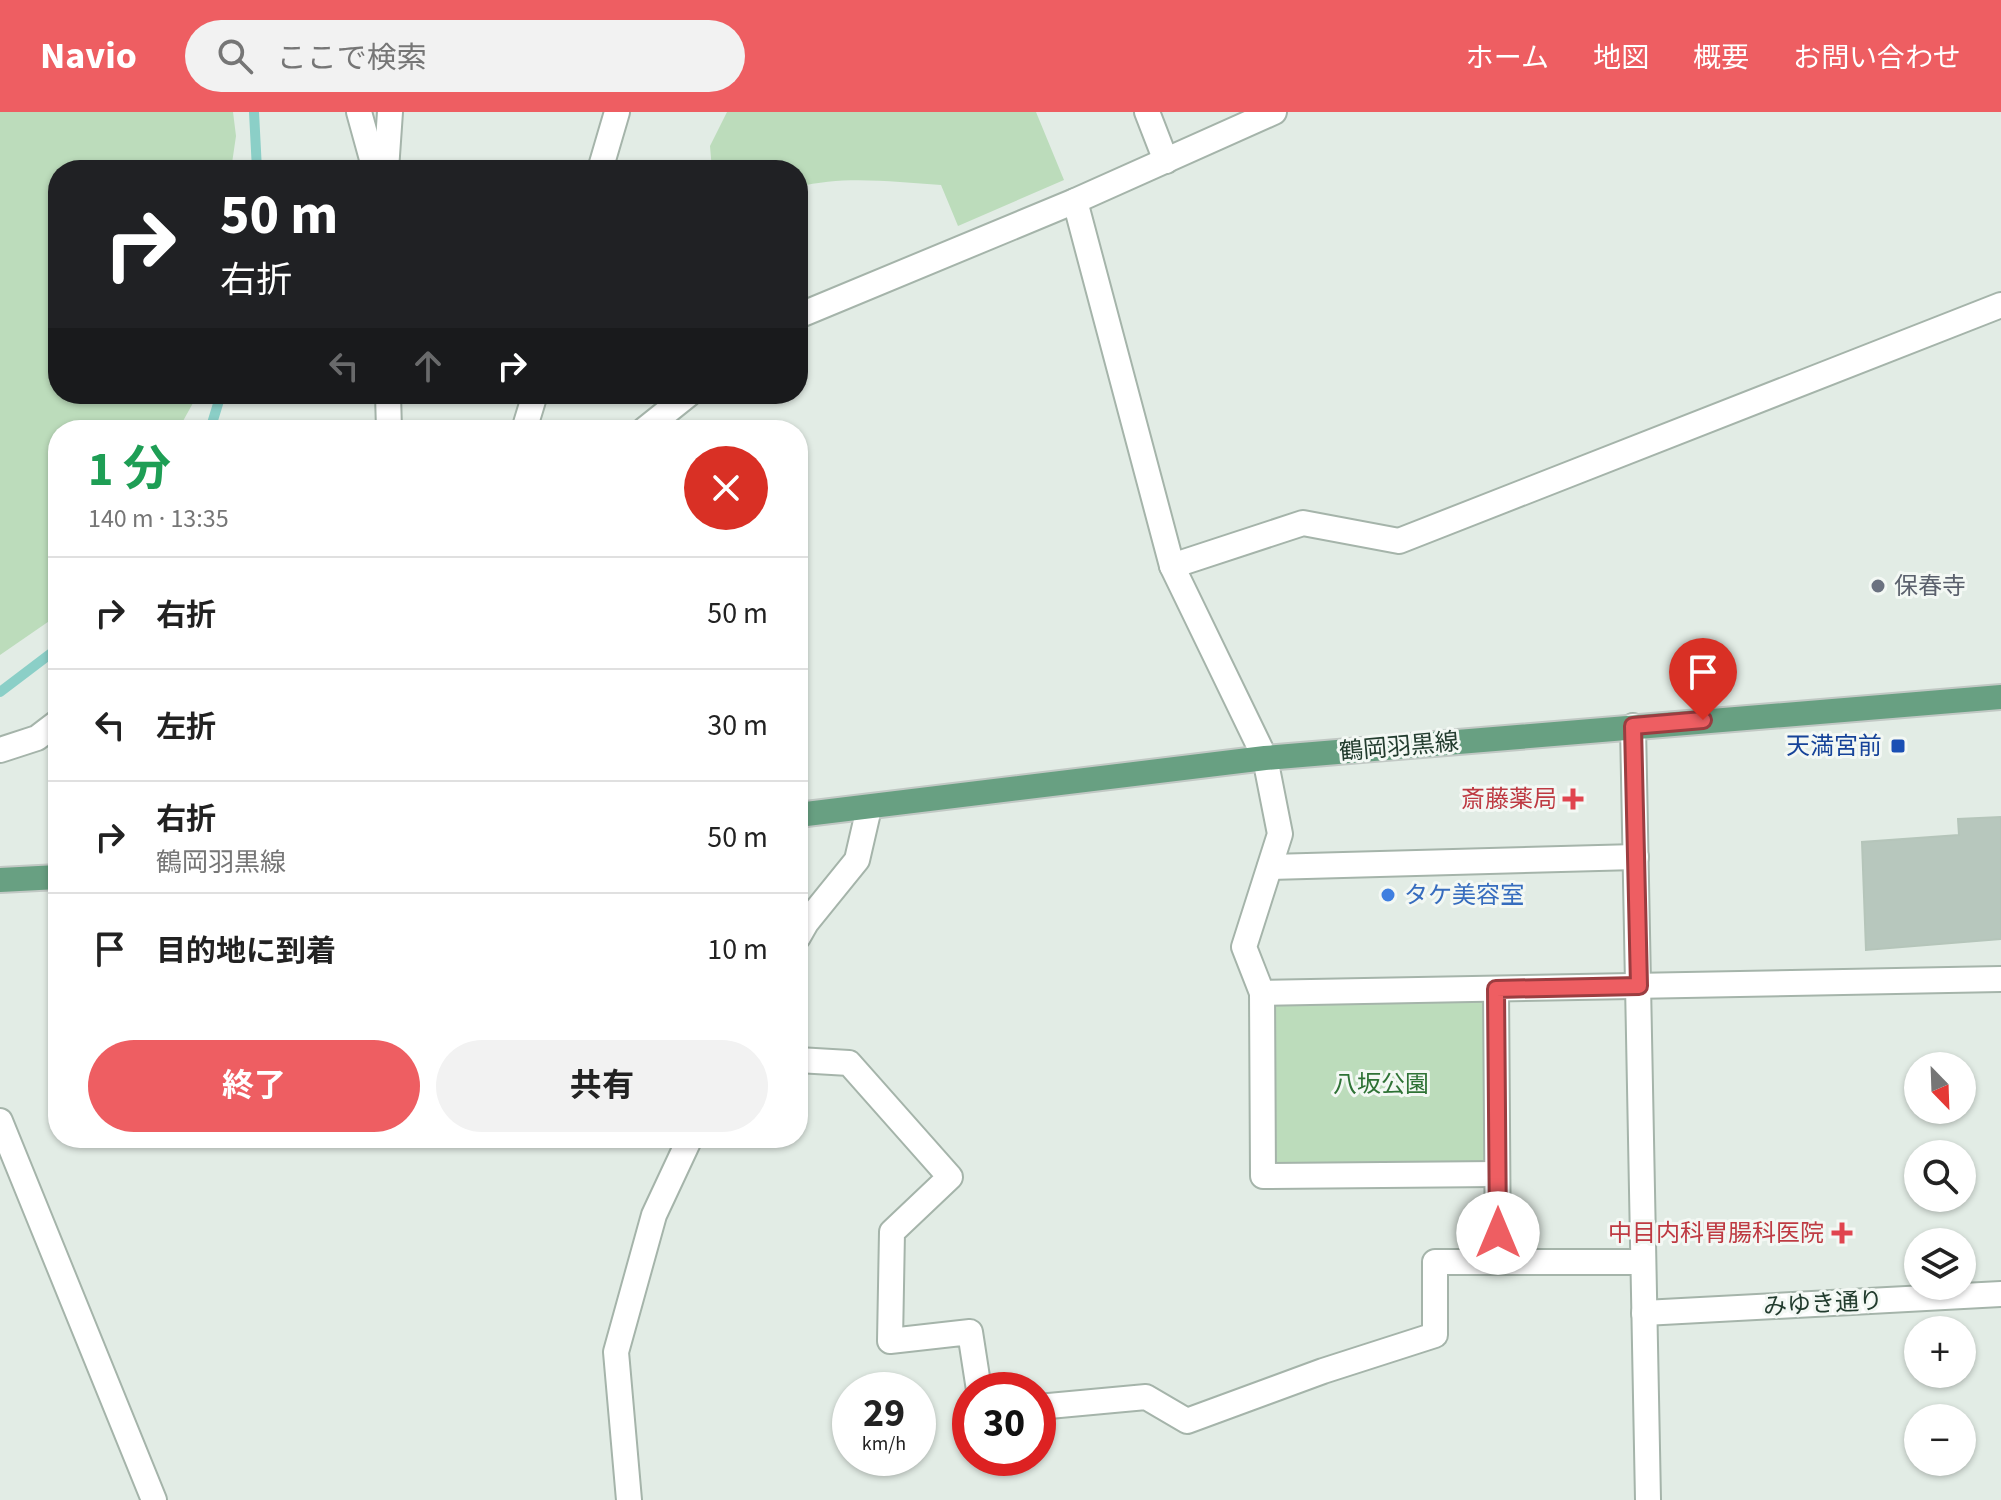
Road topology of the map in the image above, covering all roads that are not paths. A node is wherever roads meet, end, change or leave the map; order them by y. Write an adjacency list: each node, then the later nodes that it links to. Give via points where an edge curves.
1 (359, 112): 6 (street)
2 (390, 112): 7 (street)
3 (617, 112): 8 (street)
4 (1147, 112): 9 (street)
5 (1274, 112): 9 (street)
6 (372, 160)
7 (387, 160)
8 (603, 160)
9 (1166, 161): 10 (street)
10 (1075, 201): 12 (street); 15 (street)
11 (2001, 305): 15 (street, via 1399,541 1303,523)
12 (808, 312)
13 (676, 404): 14 (street)
14 (656, 420)
15 (1172, 566): 20 (street)
16 (2001, 697): 17 (main road, 鶴岡羽黒線)
17 (1633, 726): 20 (main road, 鶴岡羽黒線); 23 (street)
18 (48, 730): 19 (street)
19 (0, 750)
20 (1265, 758): 21 (main road, 鶴岡羽黒線); 24 (street, via 1280,834)
21 (869, 808): 22 (main road, 鶴岡羽黒線); 27 (street, via 857,860)
22 (808, 814)
23 (1636, 857): 24 (street); 29 (street)
24 (1270, 867): 31 (street, via 1244,947)
25 (48, 878): 26 (main road)
26 (0, 880)
27 (808, 921)
28 (2001, 979): 29 (street)
29 (1639, 986): 30 (street); 37 (street)
30 (1496, 989): 31 (street); 35 (street)
31 (1262, 993): 35 (street, via 1263,1176)
32 (808, 1061): 40 (street, via 849,1063 950,1177 892,1232 890,1341 970,1332)
33 (0, 1121): 42 (street)
34 (685, 1148): 43 (street, via 654,1215 616,1352)
35 (1497, 1174): 36 (street)
36 (1498, 1262): 37 (street); 41 (street, via 1435,1262 1435,1335 1187,1421 1146,1397)
37 (1643, 1262): 39 (street)
38 (2001, 1294): 39 (street, みゆき通り)
39 (1644, 1313): 44 (street)
40 (976, 1372)
41 (1056, 1405)
42 (154, 1500)
43 (629, 1500)
44 (1648, 1500)

